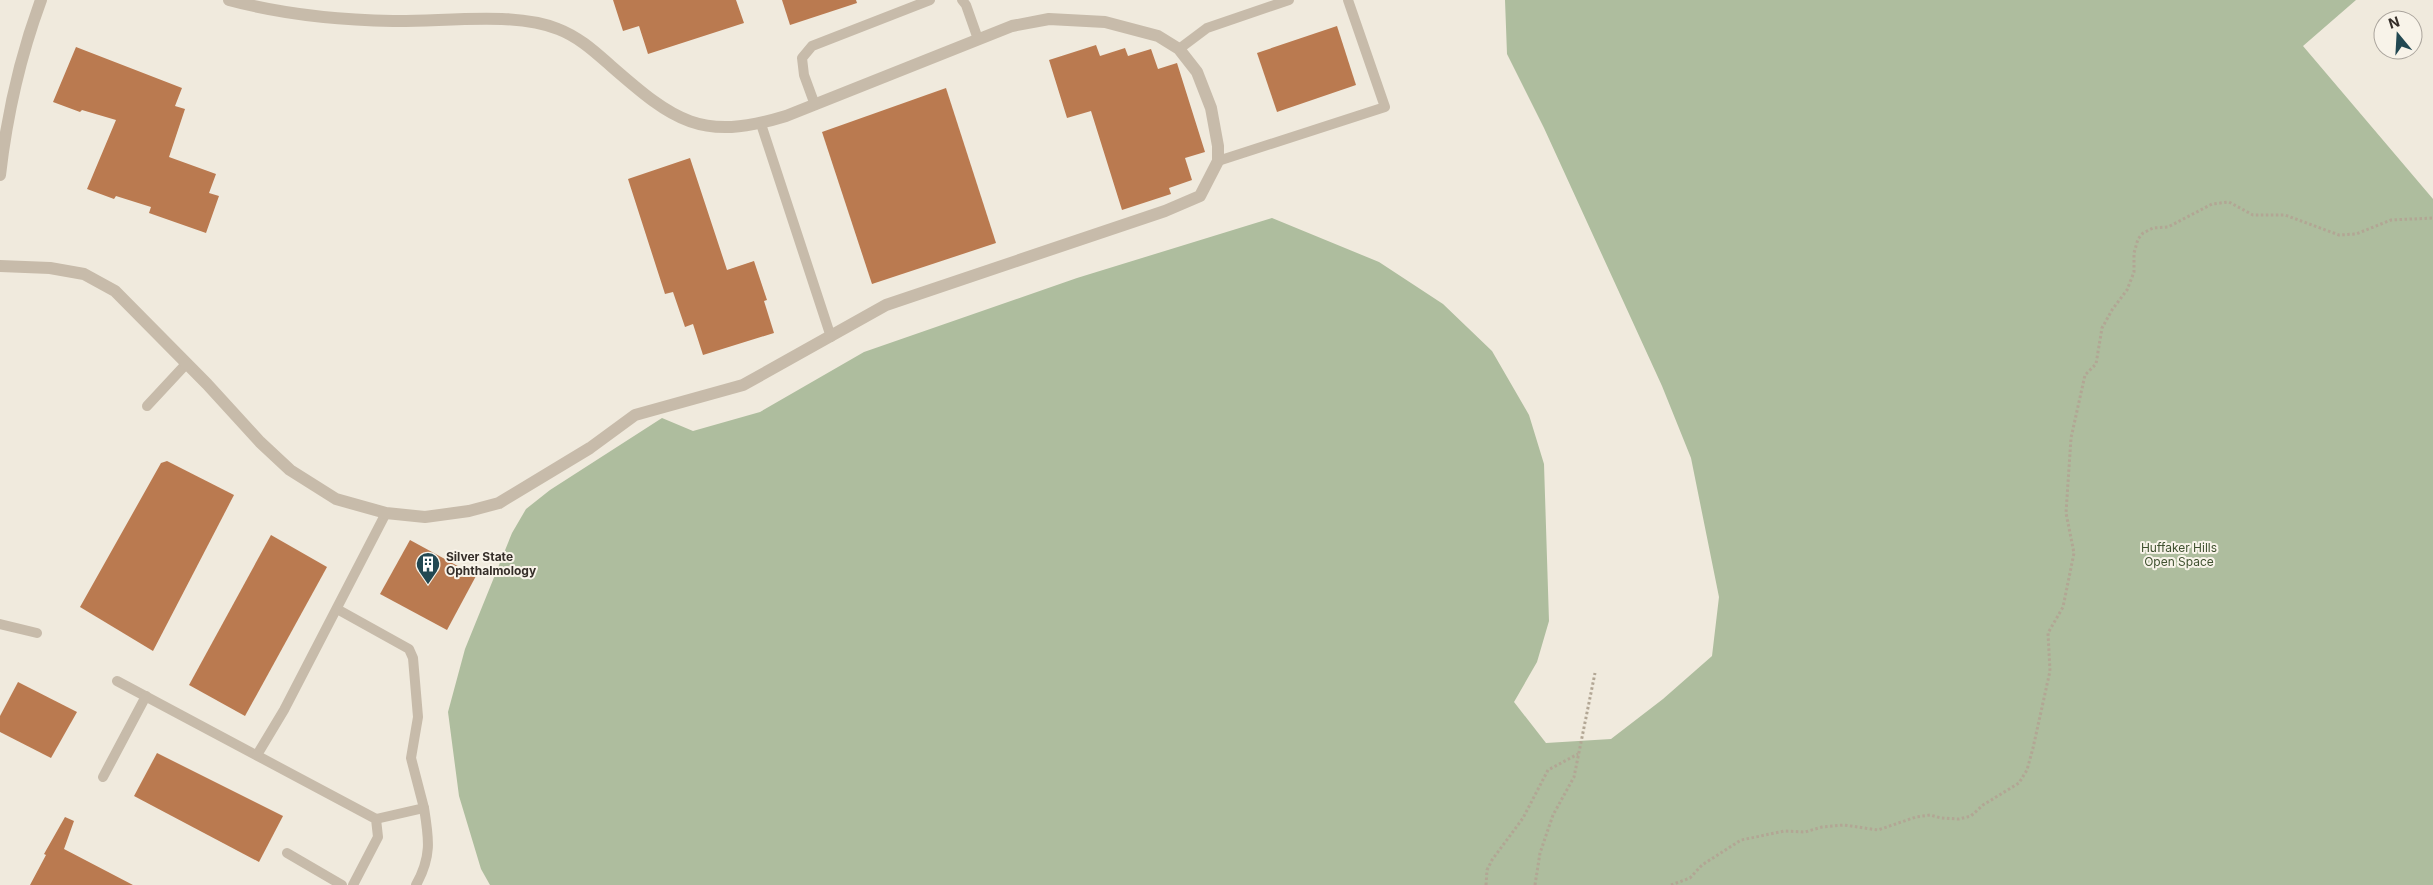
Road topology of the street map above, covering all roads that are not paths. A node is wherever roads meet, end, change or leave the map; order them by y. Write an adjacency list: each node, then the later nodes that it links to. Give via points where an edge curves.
1 (41, 0): 13 (street, via 12,95)
2 (228, 0): 7 (street)
3 (930, 0): 10 (lane, via 812,46 802,58)
4 (962, 0): 8 (lane)
5 (1289, 0): 9 (lane, via 1207,28)
6 (1348, 0): 12 (lane, via 1385,107)
7 (272, 5): 11 (street, via 392,21 505,20 558,28 578,38 662,109 683,119 709,127)
8 (978, 39): 9 (street, via 1012,26 1049,19 1105,22 1158,36); 10 (street)
9 (1179, 49): 12 (street, via 1198,72 1211,108)
10 (815, 105): 11 (street)
11 (761, 124): 15 (lane)
12 (1218, 161): 15 (street, via 1200,196 886,305)
13 (0, 175)
14 (0, 266): 16 (street, via 50,268 84,274 115,291)
15 (831, 337): 18 (street, via 743,385 635,415 590,448 499,503 425,517)
16 (187, 363): 17 (lane); 18 (street, via 290,470 336,499)
17 (148, 406)
18 (386, 513): 19 (lane)
19 (337, 608): 24 (lane); 26 (lane, via 409,649 413,658 418,717 411,758)
20 (0, 624): 21 (lane)
21 (37, 633)
22 (117, 681): 23 (lane)
23 (146, 696): 24 (lane); 25 (lane)
24 (257, 755): 27 (lane)
25 (103, 777)
26 (424, 808): 27 (lane); 31 (lane, via 430,839 428,858)
27 (376, 820): 30 (lane, via 378,836)
28 (287, 854): 29 (lane)
29 (342, 885)
30 (353, 885)
31 (416, 885)

